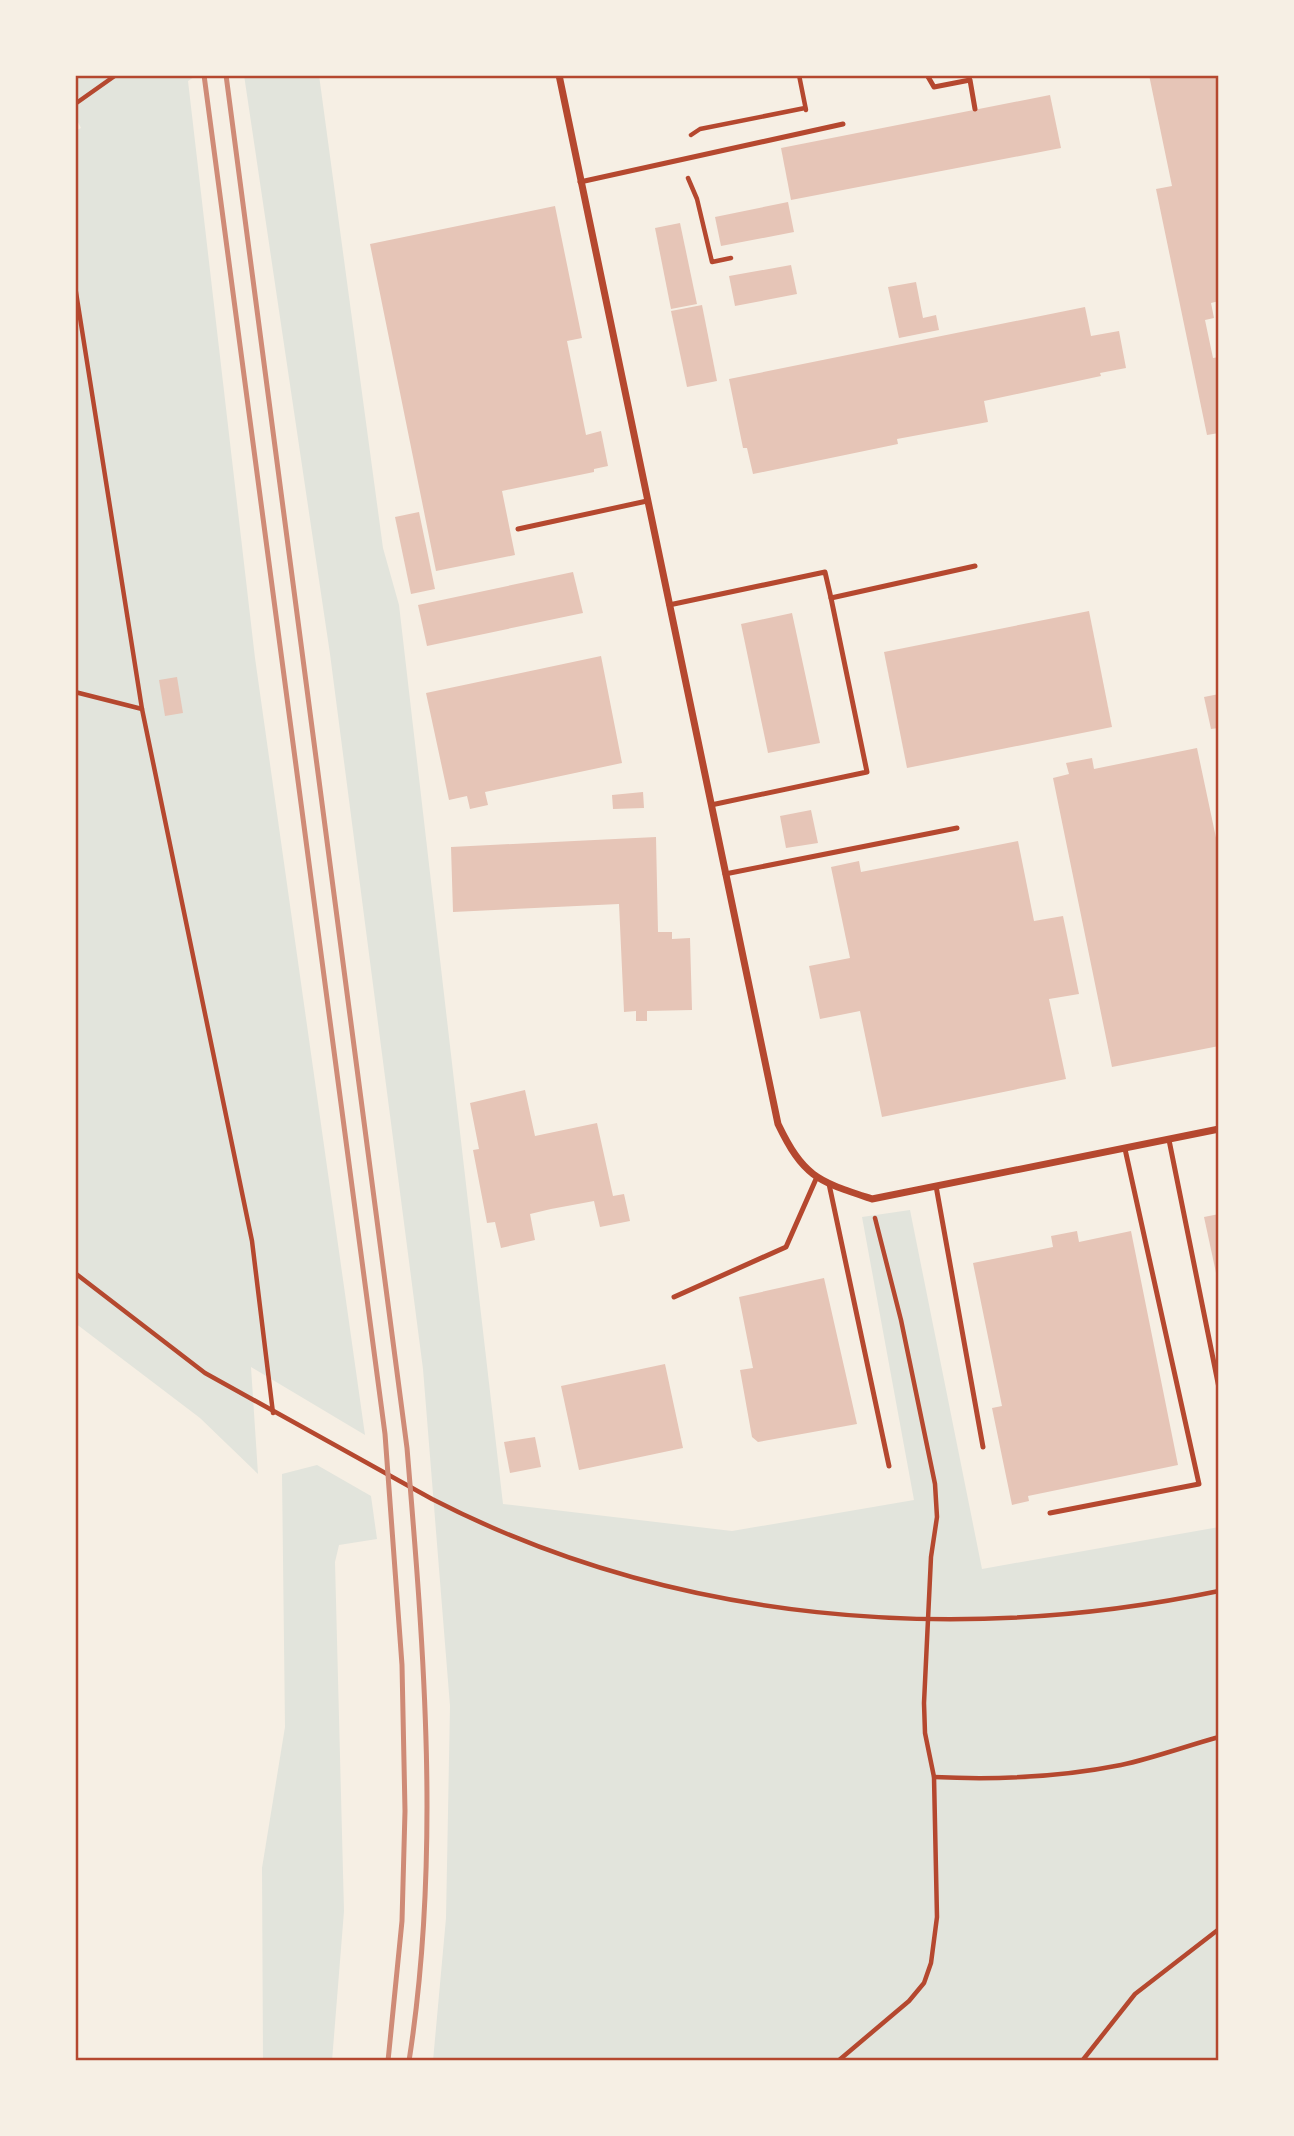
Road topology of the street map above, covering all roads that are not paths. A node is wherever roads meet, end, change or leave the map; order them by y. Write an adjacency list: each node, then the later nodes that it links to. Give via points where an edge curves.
1 (559, 75): 5 (street)
2 (927, 75): 3 (lane, via 934,88 970,80)
3 (975, 109)
4 (844, 124): 5 (lane)
5 (580, 182): 6 (street)
6 (647, 501): 7 (lane); 10 (street)
7 (518, 529)
8 (975, 566): 9 (lane)
9 (831, 598): 10 (lane, via 825,572); 11 (lane, via 867,772)
10 (669, 605): 11 (street)
11 (711, 805): 13 (street)
12 (957, 828): 13 (lane)
13 (725, 874): 17 (street, via 778,1125 792,1153)
14 (1219, 1129): 15 (street)
15 (1169, 1140): 16 (street); 21 (lane)
16 (1125, 1149): 19 (street); 24 (lane, via 1199,1484)
17 (816, 1179): 18 (street); 20 (lane, via 786,1247)
18 (829, 1184): 19 (street, via 872,1199); 23 (lane)
19 (936, 1186): 22 (lane)
20 (674, 1297)
21 (1219, 1388)
22 (983, 1447)
23 (889, 1466)
24 (1050, 1513)

